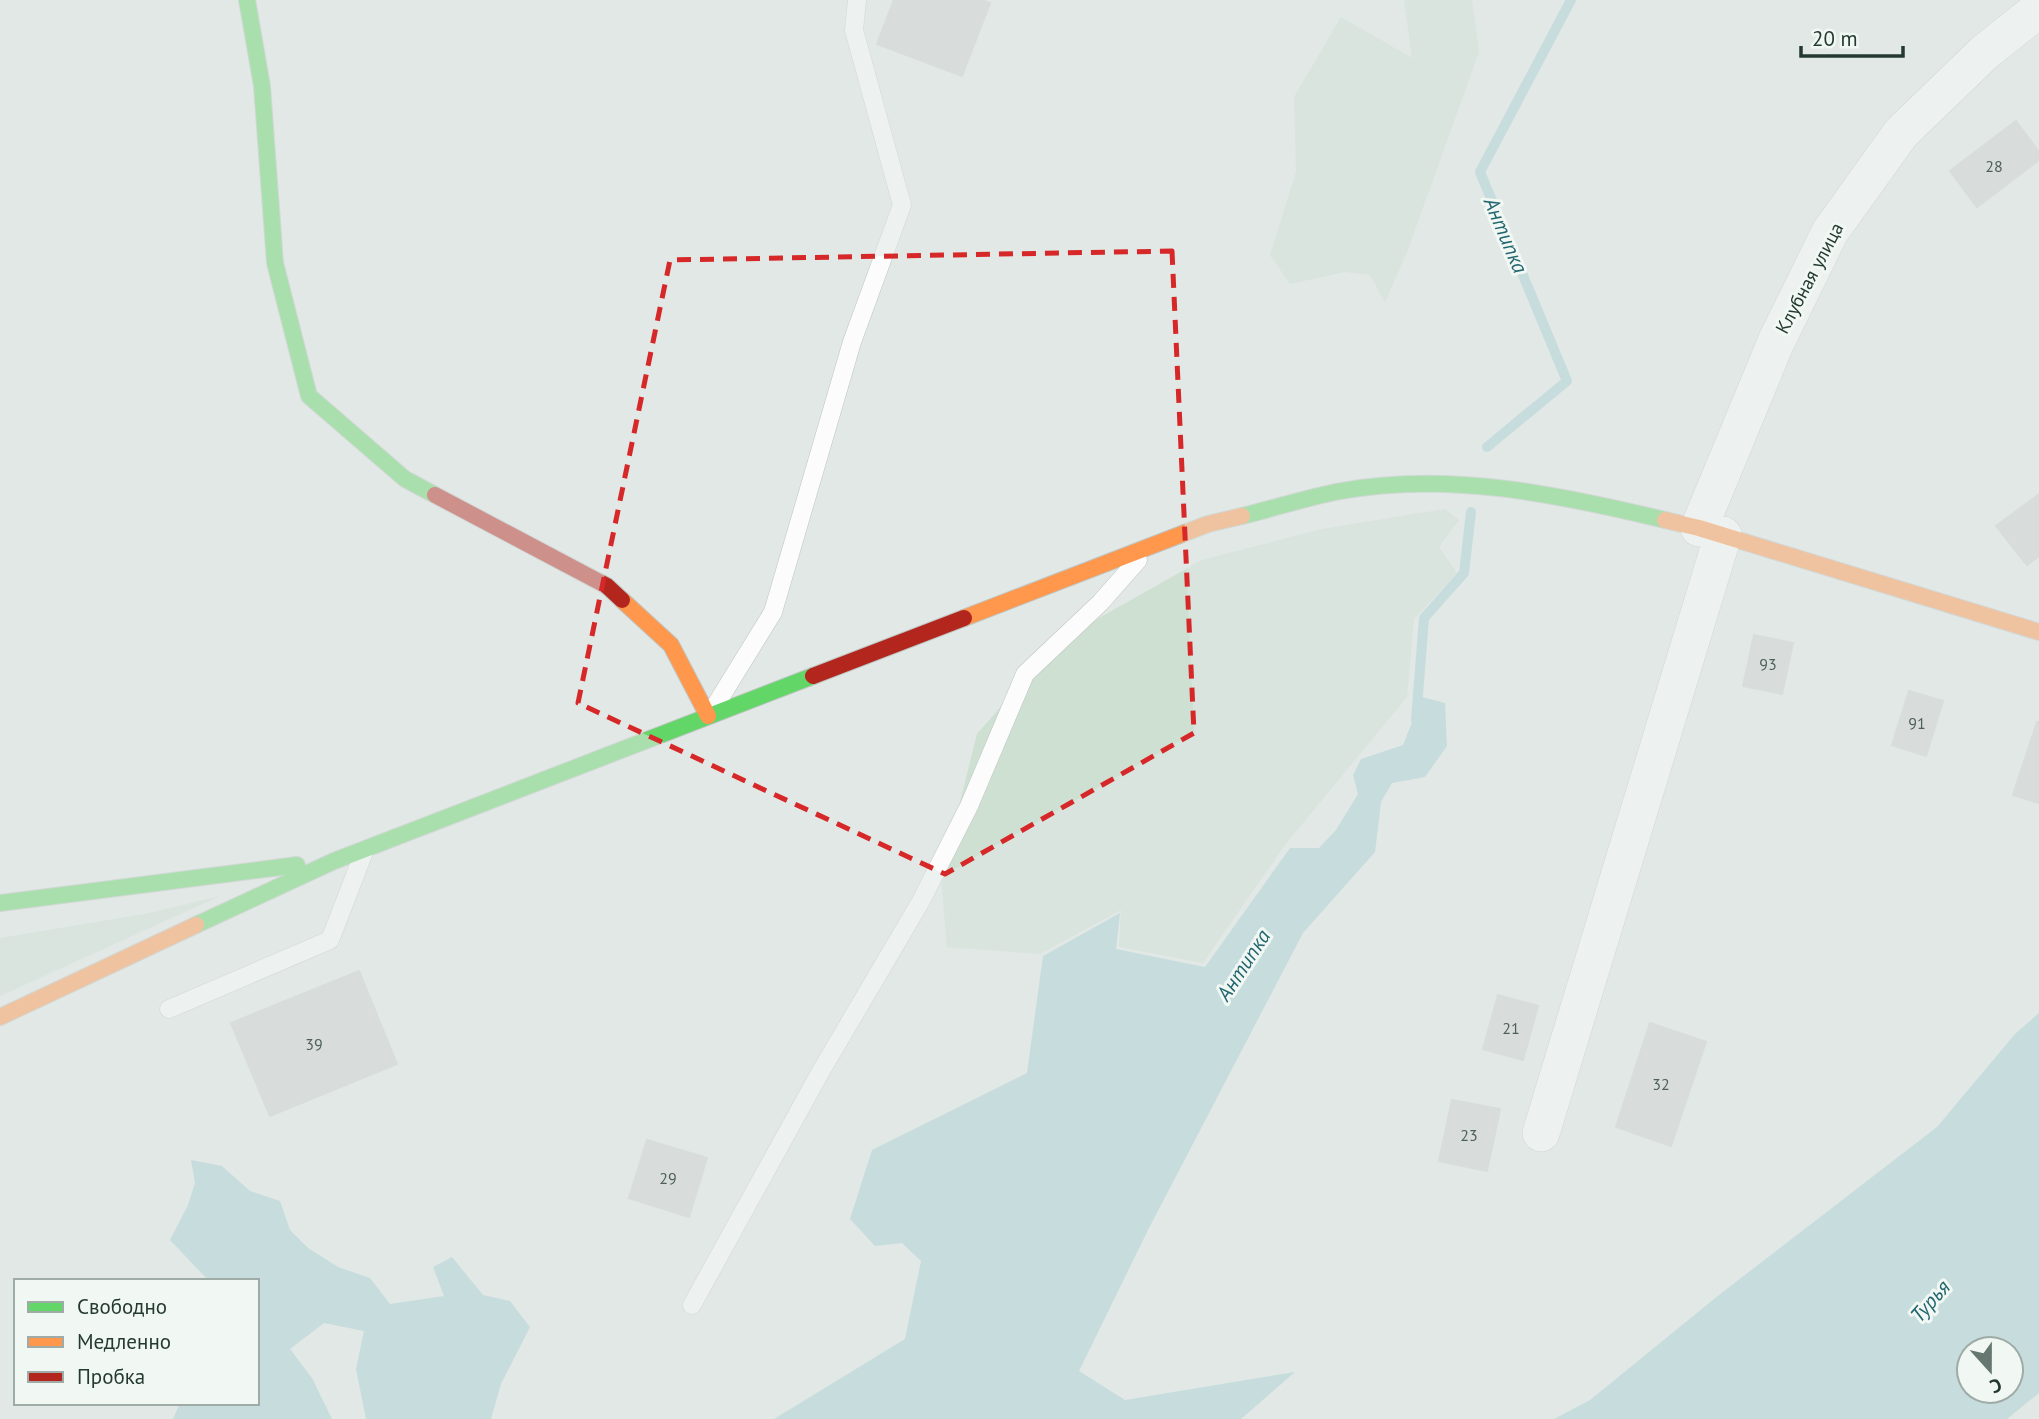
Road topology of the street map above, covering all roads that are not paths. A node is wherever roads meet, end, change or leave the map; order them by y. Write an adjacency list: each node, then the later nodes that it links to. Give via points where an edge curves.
1 (247, 0): 7 (main road, via 262,86 275,263 309,396 405,479 607,586 671,645)
2 (857, 0): 7 (lane, via 853,30 902,205 852,342 773,612)
3 (2039, 9): 4 (street, Клубная улица, via 1985,52 1901,133 1830,232 1776,342)
4 (1711, 532): 5 (main road, via 1595,503 1469,485 1398,485 1342,491 1208,524); 6 (main road); 13 (street, Клубная улица)
5 (1149, 547): 7 (main road); 14 (lane, via 1100,603 1025,674 969,806 921,901)
6 (2037, 628)
7 (708, 716): 8 (main road)
8 (365, 849): 9 (main road); 11 (lane, via 330,940)
9 (334, 861): 10 (main road); 12 (main road)
10 (0, 903)
11 (169, 1009)
12 (0, 1017)
13 (1541, 1133)
14 (692, 1305)

